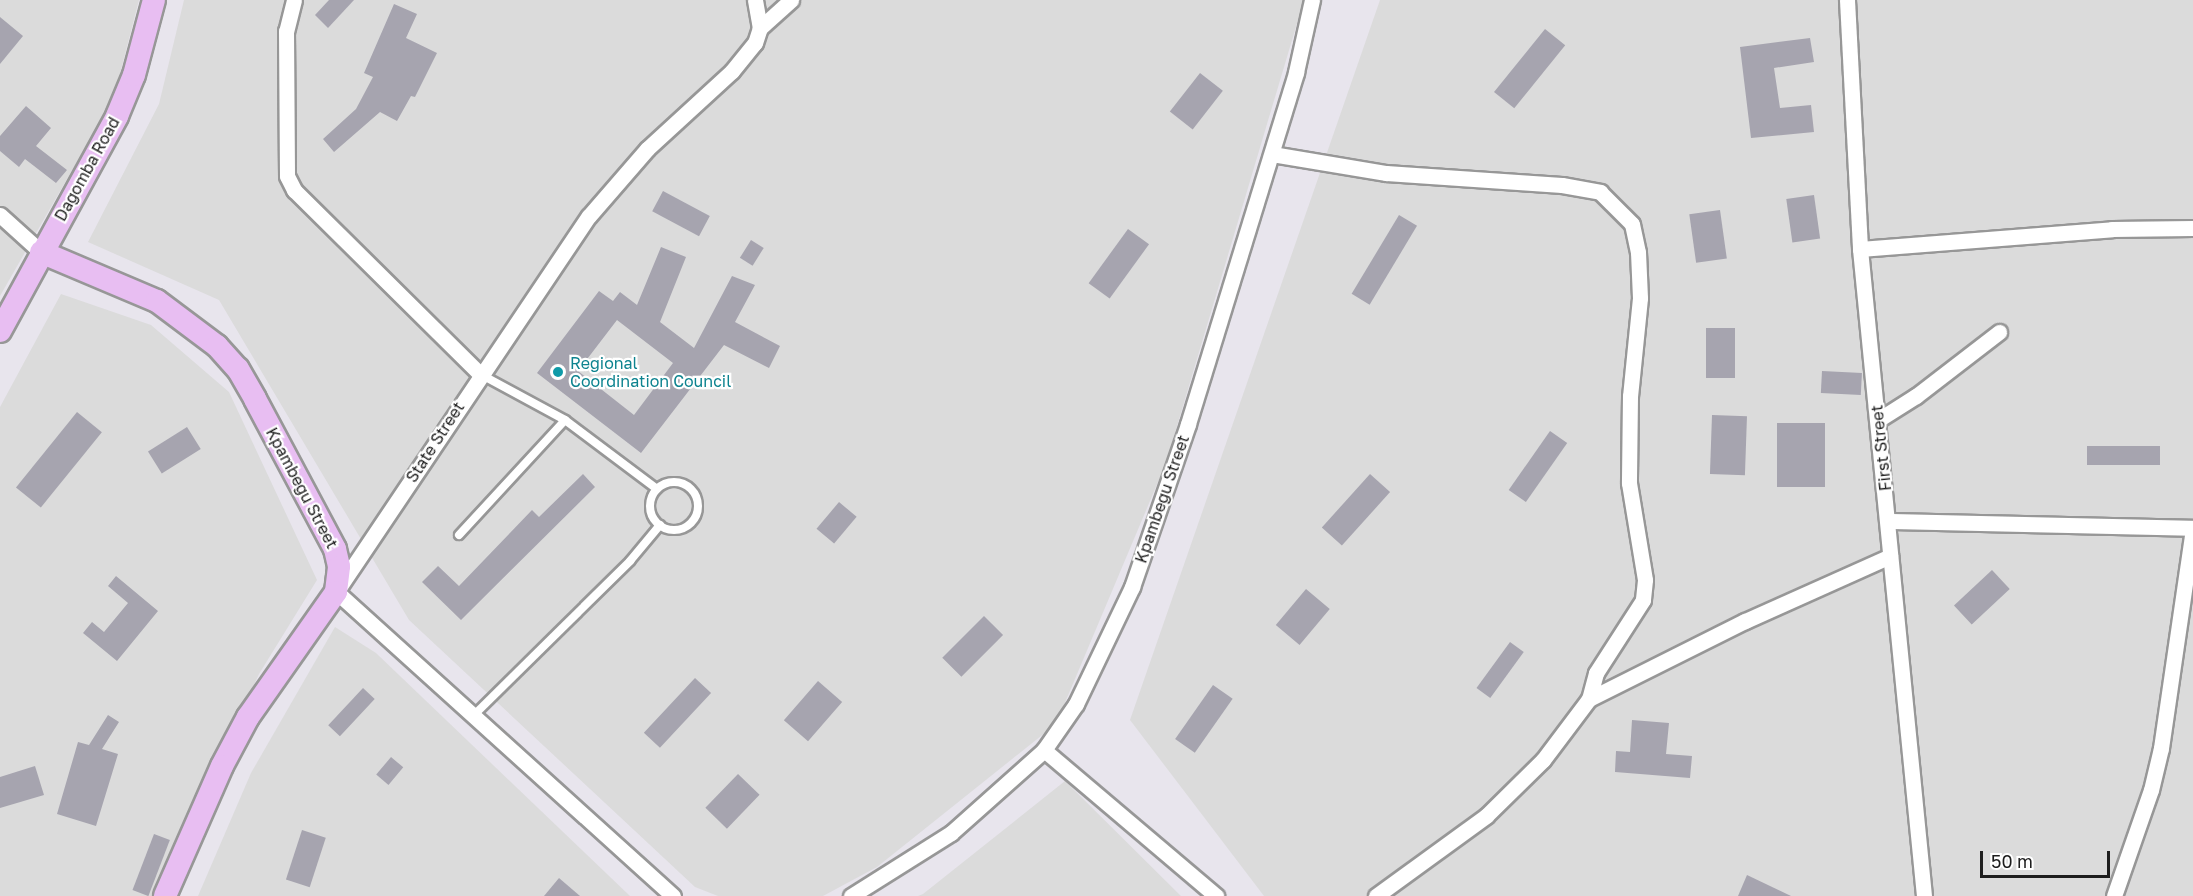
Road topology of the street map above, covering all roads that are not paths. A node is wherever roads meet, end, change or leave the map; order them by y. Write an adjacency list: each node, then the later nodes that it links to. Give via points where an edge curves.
1 (154, 0): 12 (street, Dagomba Road, via 134,75 117,116)
2 (294, 0): 15 (street, via 286,31 287,176 294,190)
3 (755, 0): 7 (street)
4 (791, 0): 7 (street, State Street)
5 (1312, 0): 8 (street, Kpambegu Street)
6 (1847, 0): 11 (street, First Street)
7 (760, 28): 15 (street, State Street, via 755,43 732,71 610,190)
8 (1272, 154): 25 (street, via 1386,174 1562,185 1600,192 1632,224 1640,298 1630,396 1629,483 1644,590 1637,609 1596,673); 27 (street, Kpambegu Street, via 1188,424 1132,587 1076,705)
9 (0, 215): 12 (street, Kpambegu Street)
10 (2193, 228): 11 (street, via 2112,229)
11 (1860, 249): 17 (street, First Street)
12 (41, 252): 13 (street, Dagomba Road); 24 (street, Kpambegu Street, via 157,301 217,346 238,369 335,549 339,567)
13 (0, 331)
14 (1999, 332): 17 (street)
15 (480, 374): 16 (lane); 24 (street, State Street)
16 (565, 420): 18 (lane); 22 (lane)
17 (1878, 420): 19 (street, First Street)
18 (657, 489): 20 (lane, via 650,501 651,515); 20 (lane, via 667,482 680,482 690,488 697,504 693,521 683,528 671,530)
19 (1888, 521): 21 (street); 23 (street, First Street)
20 (660, 525): 26 (lane, via 630,561)
21 (2193, 528): 34 (street, via 2161,748 2145,810)
22 (459, 535)
23 (1890, 556): 25 (street); 33 (street, First Street)
24 (336, 592): 26 (street); 28 (street, State Street, via 248,717 222,765)
25 (1589, 699): 32 (street, via 1543,760 1486,816)
26 (473, 716): 29 (street)
27 (1044, 750): 30 (street, Kpambegu Street, via 951,833); 31 (street)
28 (165, 896)
29 (673, 896)
30 (851, 896)
31 (1216, 896)
32 (1376, 896)
33 (1924, 896)
34 (2114, 896)

